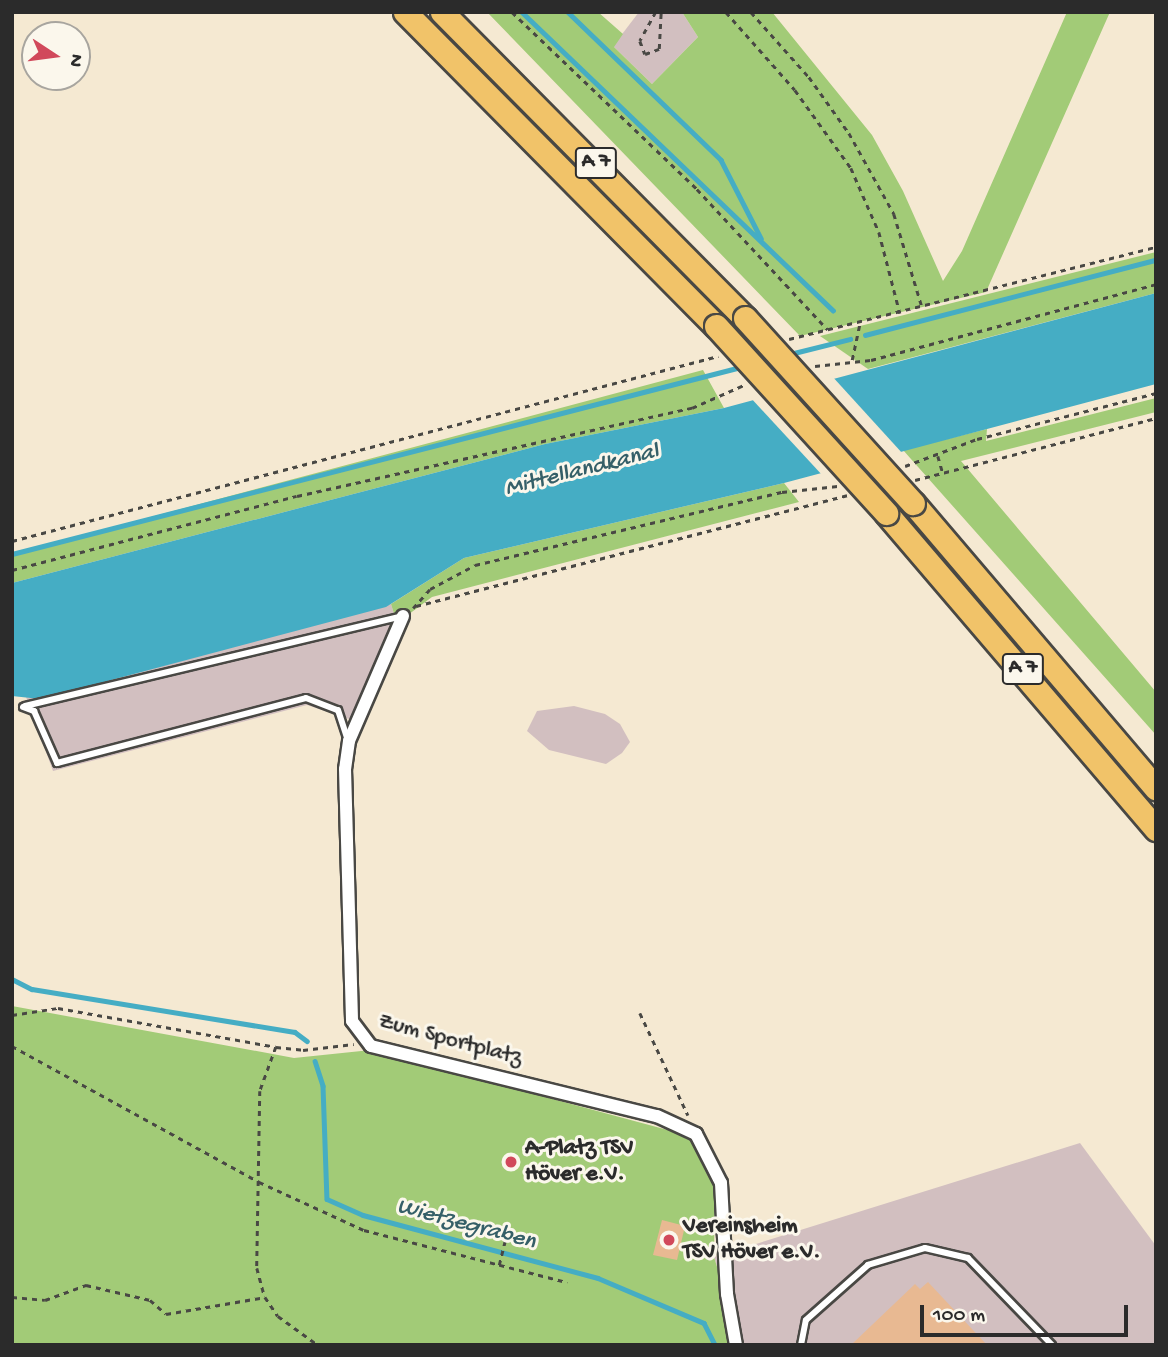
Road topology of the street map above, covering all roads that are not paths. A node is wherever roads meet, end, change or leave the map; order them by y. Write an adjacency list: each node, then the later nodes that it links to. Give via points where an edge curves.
1 (405, 12): 6 (highway, A 7, bridge, via 716,326 886,513)
2 (442, 12): 5 (highway, A 7, bridge, via 912,492)
3 (402, 616): 4 (street, Zum Sportplatz); 4 (lane, via 23,707 34,710 57,763 306,698 338,710)
4 (349, 741): 7 (street, Zum Sportplatz, via 344,800 348,1003 358,1035 371,1046 667,1119 696,1134 721,1183 727,1294)
5 (1156, 789)
6 (1156, 829)
7 (736, 1345)
8 (801, 1345): 9 (lane, via 806,1320 868,1265 925,1248 968,1258)
9 (1052, 1345)

